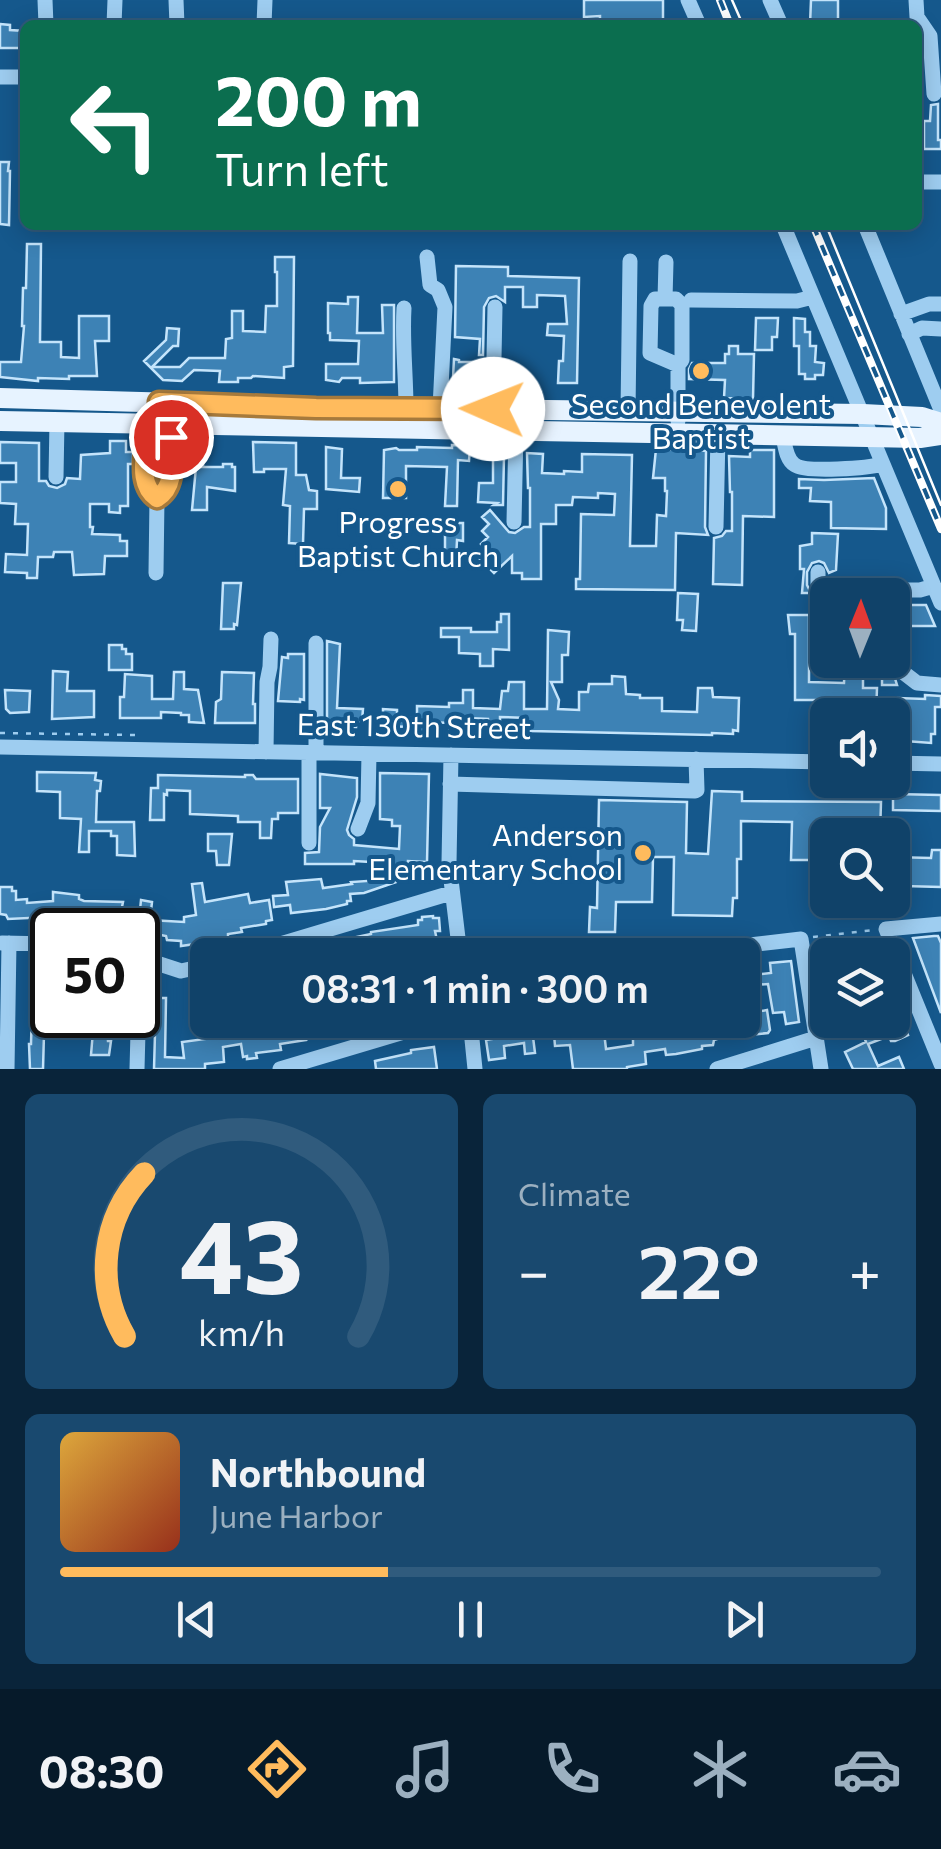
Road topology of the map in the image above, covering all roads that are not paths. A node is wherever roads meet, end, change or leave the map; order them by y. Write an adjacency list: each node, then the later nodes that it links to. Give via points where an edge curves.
1 (922, 24): 2 (street, via 930,36)
2 (931, 94)
3 (784, 230): 8 (street)
4 (871, 230): 14 (street)
5 (427, 257): 21 (street, via 430,285 445,307)
6 (630, 261): 24 (street)
7 (666, 262): 9 (street)
8 (813, 296): 10 (street); 26 (street)
9 (665, 299): 17 (street, via 682,305); 17 (street, via 651,306 650,353)
10 (691, 300)
11 (941, 304): 14 (street)
12 (495, 307): 22 (street)
13 (404, 308): 20 (street)
14 (901, 314): 16 (street)
15 (941, 329): 16 (street)
16 (910, 334): 23 (street)
17 (678, 366): 25 (street)
18 (0, 398): 19 (main road)
19 (159, 402): 20 (main road); 29 (street)
20 (406, 408): 21 (main road)
21 (440, 408): 22 (main road)
22 (493, 409): 24 (main road)
23 (941, 410)
24 (628, 411): 25 (main road)
25 (678, 412): 26 (main road); 32 (street)
26 (863, 414): 30 (main road); 36 (street)
27 (0, 421): 28 (main road)
28 (57, 422): 29 (main road); 38 (street)
29 (159, 424): 31 (main road); 39 (street, via 171,437 171,484); 39 (street, via 146,436 144,484)
30 (941, 424)
31 (516, 431): 32 (main road); 40 (street)
32 (678, 434): 34 (main road)
33 (941, 434): 36 (main road)
34 (718, 435): 35 (main road); 41 (street)
35 (783, 436): 36 (main road); 37 (street, via 798,467)
36 (871, 437): 37 (street)
37 (882, 464): 44 (street)
38 (56, 477)
39 (157, 498): 43 (street)
40 (514, 522)
41 (716, 527)
42 (818, 572): 44 (street, via 818,584 830,590)
43 (156, 573)
44 (934, 586): 45 (street)
45 (941, 603)
46 (271, 640): 51 (street)
47 (316, 643): 52 (street)
48 (910, 678): 49 (street)
49 (941, 684)
50 (0, 747): 51 (street, East 130th Street)
51 (266, 752): 52 (street, East 130th Street)
52 (313, 753): 53 (street, East 130th Street); 61 (street)
53 (370, 754): 54 (street, East 130th Street); 60 (street, via 368,804)
54 (451, 755): 55 (street, East 130th Street); 59 (street)
55 (696, 760): 56 (street, East 130th Street); 59 (street, via 695,791)
56 (810, 762)
57 (910, 763): 58 (street)
58 (941, 764)
59 (450, 784): 62 (street)
60 (358, 829)
61 (309, 843)
62 (452, 893): 64 (street); 65 (street)
63 (941, 924): 76 (street, via 886,929)
64 (300, 938)
65 (458, 938)
66 (4, 943): 68 (street); 77 (street)
67 (760, 943): 71 (street, via 801,938)
68 (30, 944)
69 (160, 964): 70 (street)
70 (190, 969)
71 (810, 998)
72 (138, 1038): 78 (street)
73 (384, 1038): 79 (street)
74 (471, 1038): 80 (street)
75 (816, 1038): 81 (street); 82 (street)
76 (941, 1064)
77 (7, 1069)
78 (137, 1069)
79 (280, 1069)
80 (474, 1069)
81 (718, 1069)
82 (821, 1069)

